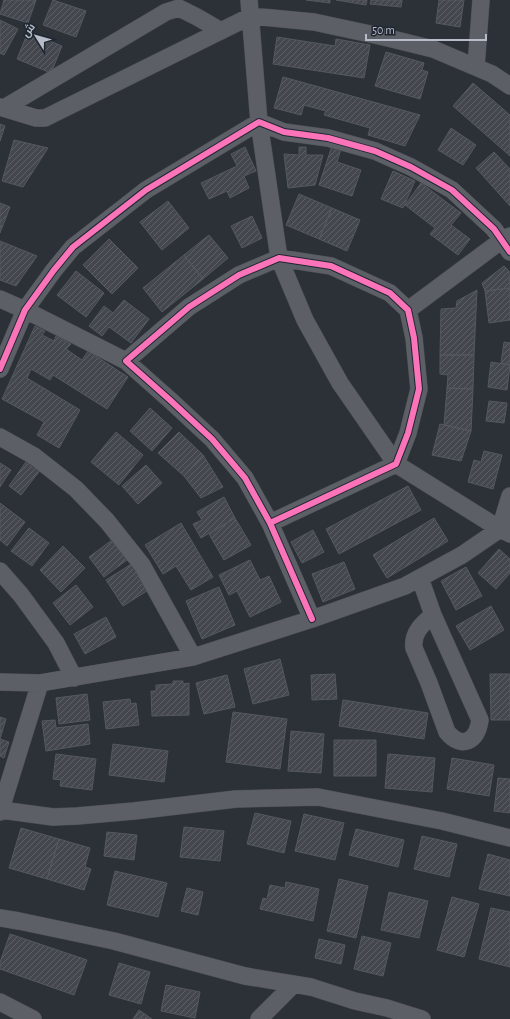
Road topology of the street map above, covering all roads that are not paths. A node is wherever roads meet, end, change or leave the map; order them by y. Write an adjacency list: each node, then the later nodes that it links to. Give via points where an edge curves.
1 (481, 0): 4 (street)
2 (250, 8): 3 (street); 4 (street, via 384,36 433,49); 7 (street)
3 (221, 31): 6 (street, via 45,118 36,118); 6 (street, via 180,8 166,12)
4 (476, 67): 5 (street)
5 (510, 86)
6 (2, 108)
7 (259, 122): 8 (street, via 284,132 328,138 375,151 411,167 452,190); 9 (street); 11 (street, via 146,190 73,247)
8 (507, 243): 12 (street)
9 (279, 258): 12 (street, via 331,266 390,293); 13 (street, via 239,275 188,307); 16 (street, via 305,320 340,383)
10 (0, 299): 11 (street)
11 (25, 310): 13 (street); 14 (street)
12 (408, 310): 16 (street, via 414,338 419,389 408,433)
13 (126, 360): 18 (street, via 212,439 245,478)
14 (0, 369)
15 (0, 437): 24 (street, via 34,456 70,485 107,521 142,565)
16 (396, 464): 18 (street); 19 (street)
17 (510, 496): 19 (street)
18 (270, 523): 23 (street)
19 (505, 532): 21 (street)
20 (0, 571): 25 (street, via 56,643)
21 (420, 578): 22 (street); 23 (street, via 405,586)
22 (433, 615): 22 (street, via 480,720 479,729 474,737 468,740 459,741 447,732 414,648 417,630)
23 (312, 619): 24 (street)
24 (193, 657): 25 (street)
25 (74, 678): 27 (street)
26 (0, 682): 27 (street)
27 (40, 683): 28 (street)
28 (1, 811): 29 (street, via 53,817 77,816 236,800 318,797 442,821)
29 (510, 838)
30 (0, 918): 31 (street, via 114,941 245,976)
31 (293, 985): 34 (street); 35 (street, via 311,987 355,1002 387,1008)
32 (0, 1002): 33 (street)
33 (33, 1019)
34 (259, 1019)
35 (422, 1019)

